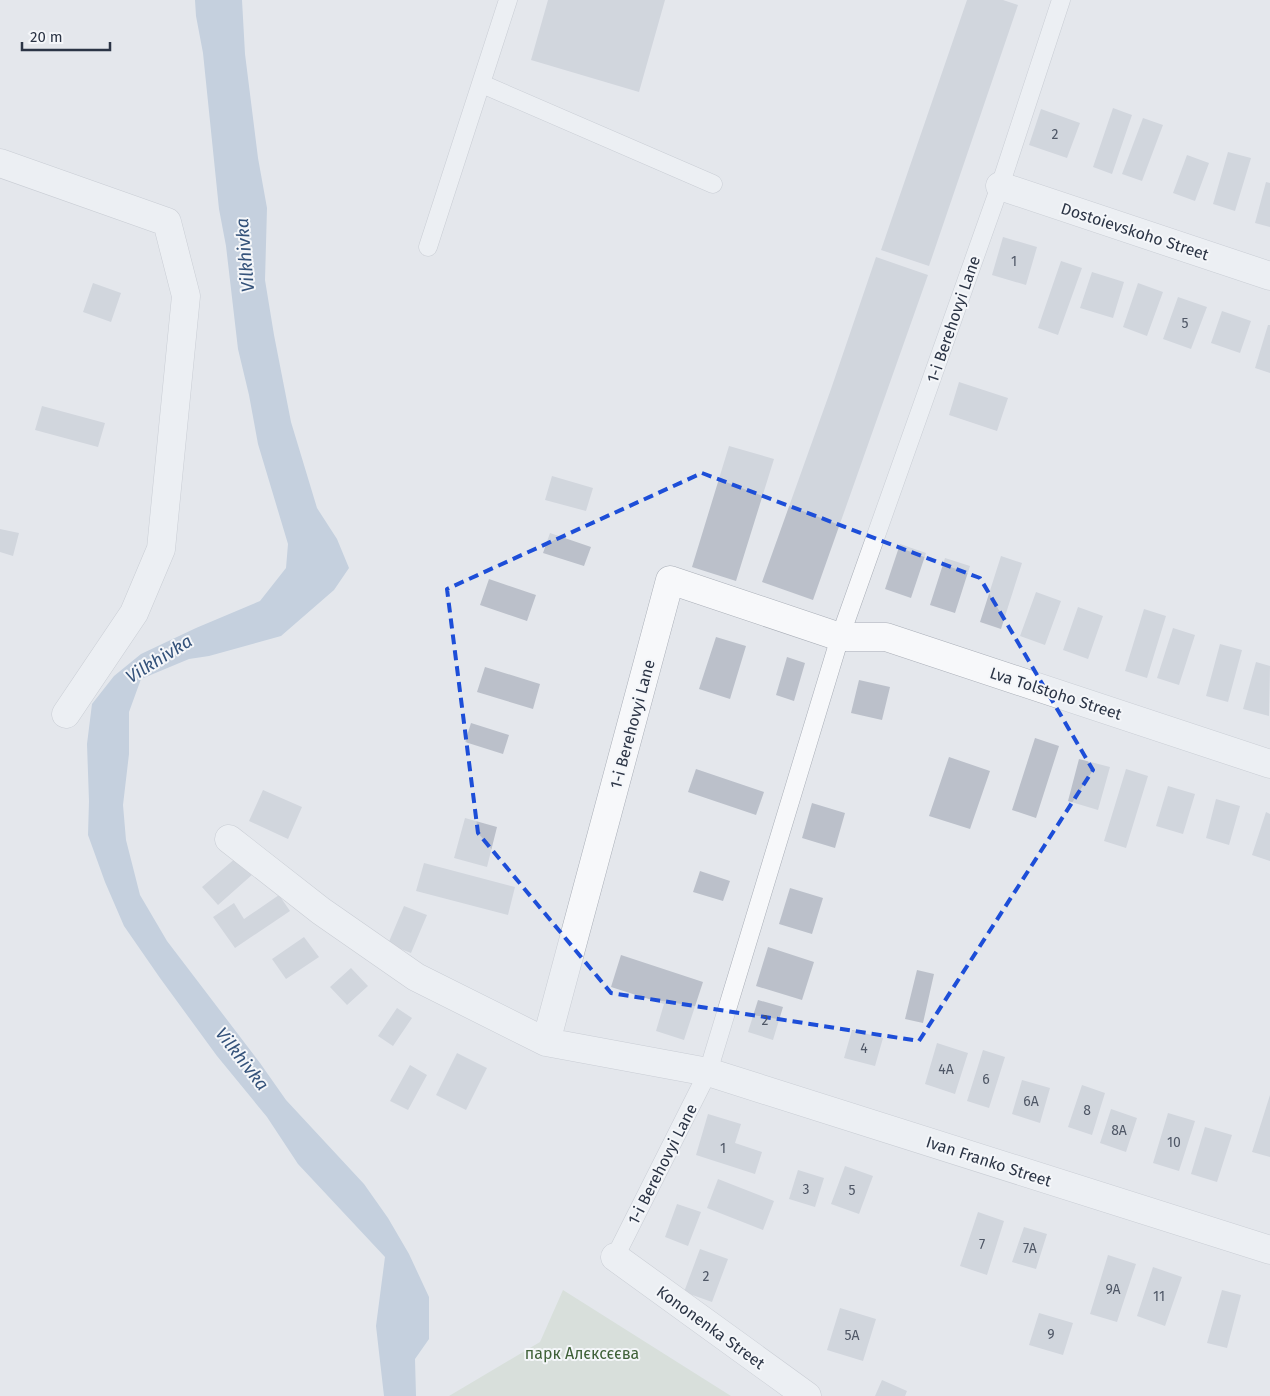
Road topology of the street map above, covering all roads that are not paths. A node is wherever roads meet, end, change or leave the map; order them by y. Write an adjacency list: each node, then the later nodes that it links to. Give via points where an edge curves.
1 (508, 0): 3 (lane)
2 (1060, 0): 6 (lane, 1-i Berehovyi Lane)
3 (482, 84): 5 (lane); 7 (lane)
4 (0, 163): 10 (street, via 167,222 186,296 162,549 134,612)
5 (713, 184)
6 (1000, 186): 8 (street, Dostoievskoho Street); 9 (lane, 1-i Berehovyi Lane)
7 (428, 247)
8 (1270, 276)
9 (840, 637): 11 (street, Lva Tolstoho Street, via 886,636); 13 (street, 1-i Berehovyi Lane, via 670,580); 14 (lane, 1-i Berehovyi Lane)
10 (66, 714)
11 (1270, 764)
12 (229, 839): 13 (street, via 321,911 416,977)
13 (546, 1042): 14 (street)
14 (708, 1072): 15 (street, Ivan Franko Street); 16 (lane, 1-i Berehovyi Lane)
15 (1270, 1250)
16 (615, 1257): 17 (street, Kononenka Street)
17 (807, 1396)

